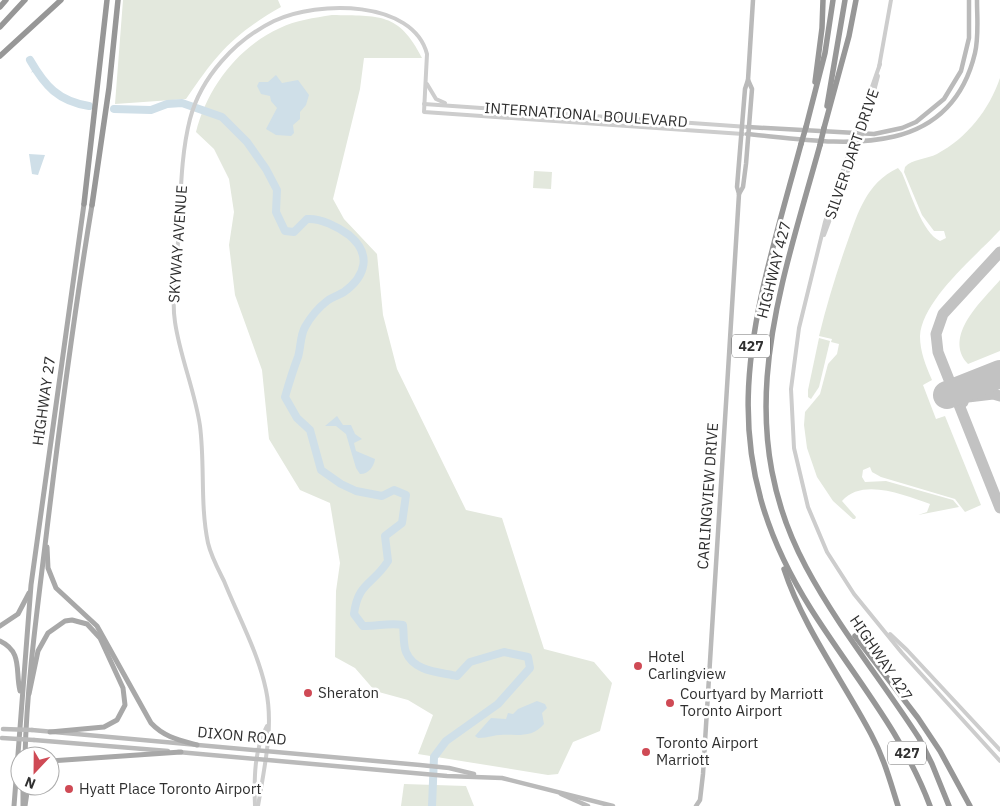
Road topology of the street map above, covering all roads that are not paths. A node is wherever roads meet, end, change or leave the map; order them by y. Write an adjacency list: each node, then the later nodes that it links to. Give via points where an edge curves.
1 (6, 0): 14 (highway)
2 (25, 0): 15 (highway)
3 (61, 0): 16 (highway)
4 (107, 0): 30 (highway, HIGHWAY 27)
5 (118, 0): 31 (highway, HIGHWAY 27)
6 (753, 0): 24 (main road, CARLINGVIEW DRIVE, via 748,80 752,90)
7 (823, 0): 21 (highway)
8 (833, 0): 21 (highway, HIGHWAY 427 / 427, via 826,53)
9 (845, 0): 23 (highway)
10 (856, 0): 23 (highway, HIGHWAY 427 / 427)
11 (891, 0): 17 (street, SILVER DART DRIVE)
12 (970, 0): 27 (main road, via 967,53 958,77 944,99 926,115 902,128)
13 (977, 0): 29 (main road, via 975,52 966,78 950,103 917,129 889,139)
14 (0, 6)
15 (0, 27)
16 (0, 56)
17 (880, 64): 26 (street, SILVER DART DRIVE); 27 (street, SILVER DART DRIVE)
18 (426, 77): 19 (street, SKYWAY AVENUE); 20 (street, via 436,99); 42 (street, SKYWAY AVENUE, via 426,46 401,17 372,7 315,8 274,21 250,35 220,63 198,98 190,120 181,195 175,320 200,428 208,544 256,657 266,689)
19 (424, 104): 20 (street, INTERNATIONAL BOULEVARD); 22 (street, SKYWAY AVENUE)
20 (450, 105): 24 (street, INTERNATIONAL BOULEVARD)
21 (810, 111): 34 (highway, HIGHWAY 427 / 427, bridge, via 761,295 748,374 751,457 762,507)
22 (424, 112): 25 (street, INTERNATIONAL BOULEVARD)
23 (825, 126): 36 (highway, HIGHWAY 427 / 427, bridge, via 772,329 765,416 771,465 786,522 807,569)
24 (745, 127): 25 (main road, CARLINGVIEW DRIVE); 26 (main road)
25 (744, 134): 28 (main road); 60 (main road, CARLINGVIEW DRIVE, via 745,172 739,194)
26 (854, 134): 27 (main road); 28 (street, SILVER DART DRIVE)
27 (861, 134): 29 (street, SILVER DART DRIVE)
28 (851, 143): 29 (main road); 32 (street, SILVER DART DRIVE)
29 (857, 143): 32 (street, SILVER DART DRIVE)
30 (84, 204): 35 (main road, HIGHWAY 27)
31 (92, 205): 33 (main road, HIGHWAY 27, via 71,335)
32 (821, 244): 38 (street, SILVER DART DRIVE, via 794,360 791,390 794,448 808,507 827,552 854,594)
33 (46, 538): 41 (main road, HIGHWAY 27); 48 (main road, via 48,568 53,582 97,626 151,723 162,734)
34 (778, 550): 67 (highway, via 794,597 886,765); 68 (highway, HIGHWAY 427 / 427, via 812,611 898,738 917,772)
35 (31, 585): 37 (main road, via 18,614); 40 (main road, HIGHWAY 27)
36 (827, 601): 69 (highway, HIGHWAY 427 / 427, via 919,738); 70 (highway, via 918,718)
37 (0, 626)
38 (880, 626): 45 (street, SILVER DART DRIVE, via 907,650); 47 (street, SILVER DART DRIVE)
39 (0, 641): 40 (main road, via 9,645 17,659)
40 (21, 696): 61 (main road, HIGHWAY 27)
41 (26, 702): 44 (main road, via 38,651 45,637 65,621 88,624 100,638 123,688 124,705 117,720 104,728); 49 (main road, HIGHWAY 27)
42 (268, 724): 50 (street, SKYWAY AVENUE); 52 (street, SKYWAY AVENUE)
43 (2, 729): 44 (main road, DIXON ROAD, bridge)
44 (50, 732): 48 (main road, DIXON ROAD)
45 (987, 736): 47 (street); 51 (street, SILVER DART DRIVE)
46 (1, 738): 53 (main road, DIXON ROAD, bridge)
47 (982, 740): 57 (street, SILVER DART DRIVE)
48 (197, 745): 50 (main road, DIXON ROAD)
49 (24, 746)
50 (258, 750): 52 (main road, DIXON ROAD); 54 (street, SKYWAY AVENUE)
51 (1000, 750)
52 (266, 751): 55 (street, SKYWAY AVENUE); 58 (main road, DIXON ROAD, via 449,768)
53 (181, 752): 54 (main road, DIXON ROAD); 56 (main road)
54 (256, 759): 55 (main road, DIXON ROAD); 62 (street, SKYWAY AVENUE)
55 (264, 759): 58 (main road, DIXON ROAD, via 420,774); 62 (street, SKYWAY AVENUE)
56 (60, 760)
57 (1000, 760)
58 (480, 776): 59 (main road, DIXON ROAD)
59 (551, 789): 63 (main road, DIXON ROAD); 64 (main road, DIXON ROAD)
60 (700, 800): 65 (main road); 66 (main road, CARLINGVIEW DRIVE)
61 (13, 806)
62 (256, 806)
63 (588, 806)
64 (613, 806)
65 (696, 806)
66 (702, 806)
67 (896, 806)
68 (930, 806)
69 (949, 806)
70 (970, 806)

